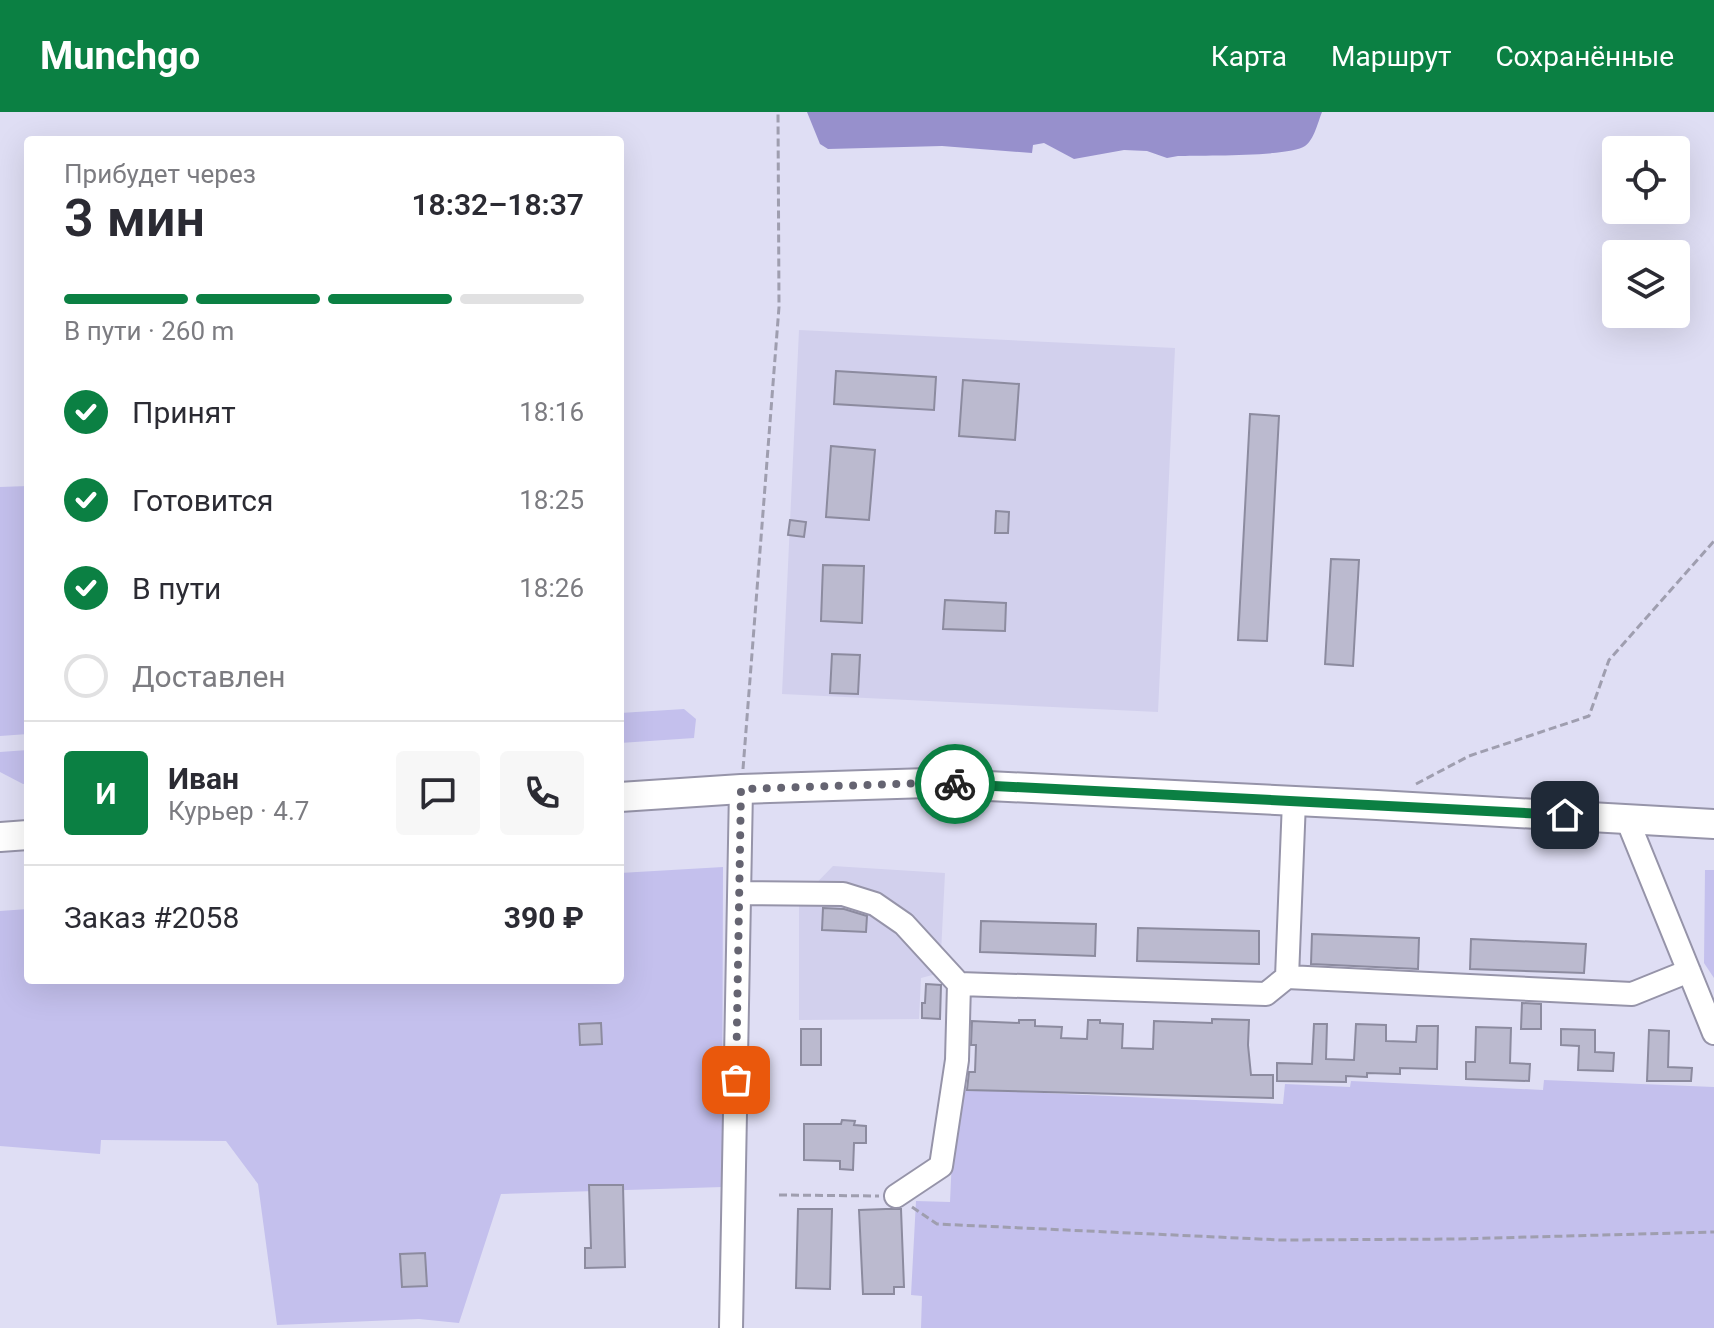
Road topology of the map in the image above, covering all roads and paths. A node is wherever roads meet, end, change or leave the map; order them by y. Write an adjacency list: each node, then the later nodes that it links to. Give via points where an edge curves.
1 (778, 112): 4 (path, via 779,307)
2 (1714, 541): 3 (path, via 1609,660 1589,716 1469,756)
3 (1417, 784)
4 (741, 789): 5 (main road); 6 (main road, via 928,783); 11 (street)
5 (624, 797)
6 (1294, 801): 7 (main road); 13 (street)
7 (1627, 819): 8 (main road); 12 (street)
8 (1714, 824)
9 (24, 835): 10 (main road)
10 (0, 837)
11 (740, 893): 14 (street, via 843,894 875,904 904,924); 19 (street)
12 (1689, 971): 13 (street, via 1632,994); 15 (street)
13 (1287, 977): 14 (street, via 1266,994)
14 (959, 984): 17 (street, via 957,1060 941,1166)
15 (1714, 1033)
16 (779, 1195): 17 (path)
17 (896, 1196): 18 (path, via 937,1224 1281,1240)
18 (1714, 1232)
19 (731, 1328)

